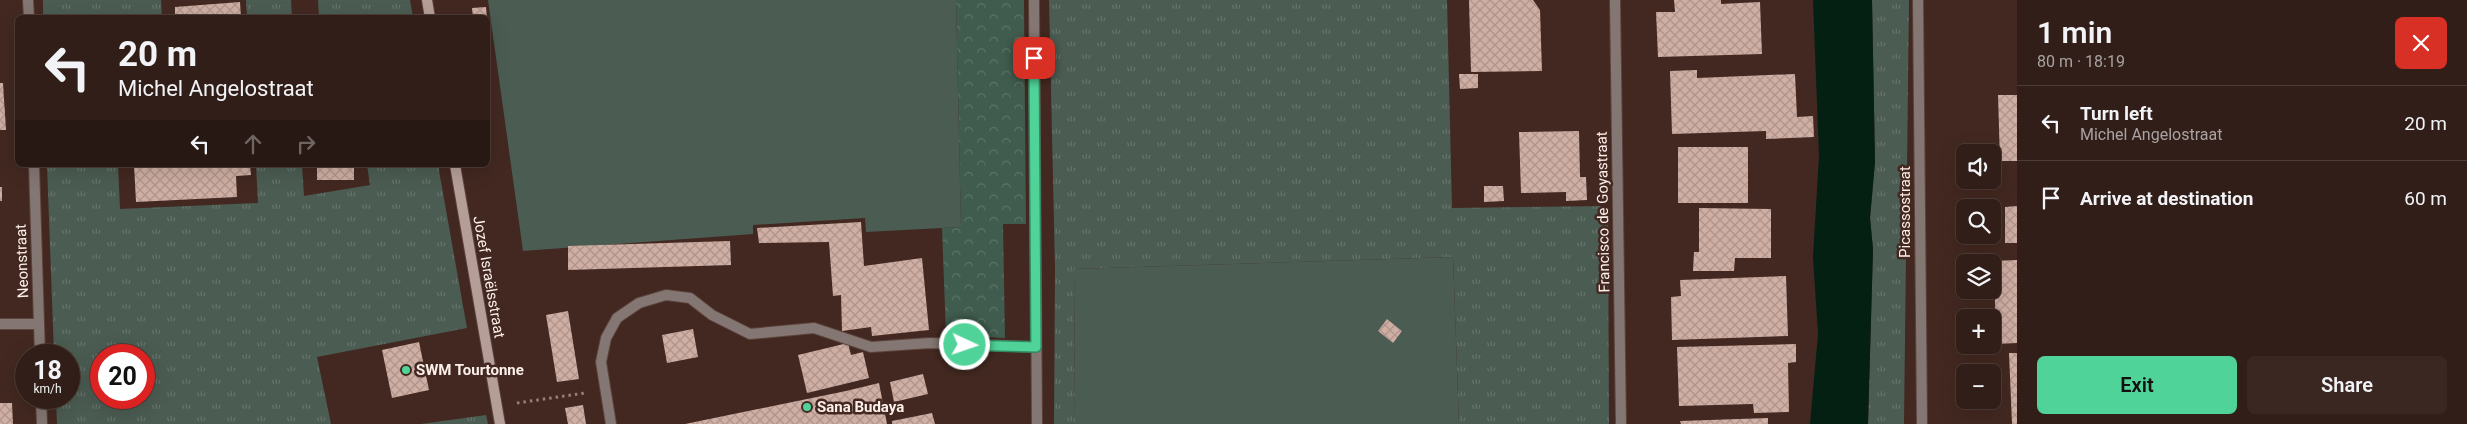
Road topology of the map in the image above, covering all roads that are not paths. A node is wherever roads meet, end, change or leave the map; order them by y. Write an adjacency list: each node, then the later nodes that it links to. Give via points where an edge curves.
1 (28, 0): 6 (street)
2 (427, 0): 7 (street)
3 (1034, 0): 13 (street)
4 (1615, 0): 19 (street, Francisco de Goyastraat)
5 (1918, 0): 20 (street, Picassostraat)
6 (29, 15)
7 (430, 15)
8 (34, 167): 11 (street, Neonstraat)
9 (455, 167): 16 (street, Jozef Israëlsstraat)
10 (0, 324): 11 (street)
11 (39, 324): 12 (street, Neonstraat)
12 (40, 344)
13 (1036, 347): 17 (street, via 930,343 871,347 814,328 750,334 712,315 690,298 666,295 638,303 617,318 606,338 601,362); 18 (street)
14 (41, 409): 15 (street)
15 (42, 424)
16 (500, 424)
17 (611, 424)
18 (1037, 424)
19 (1621, 424)
20 (1922, 424)

